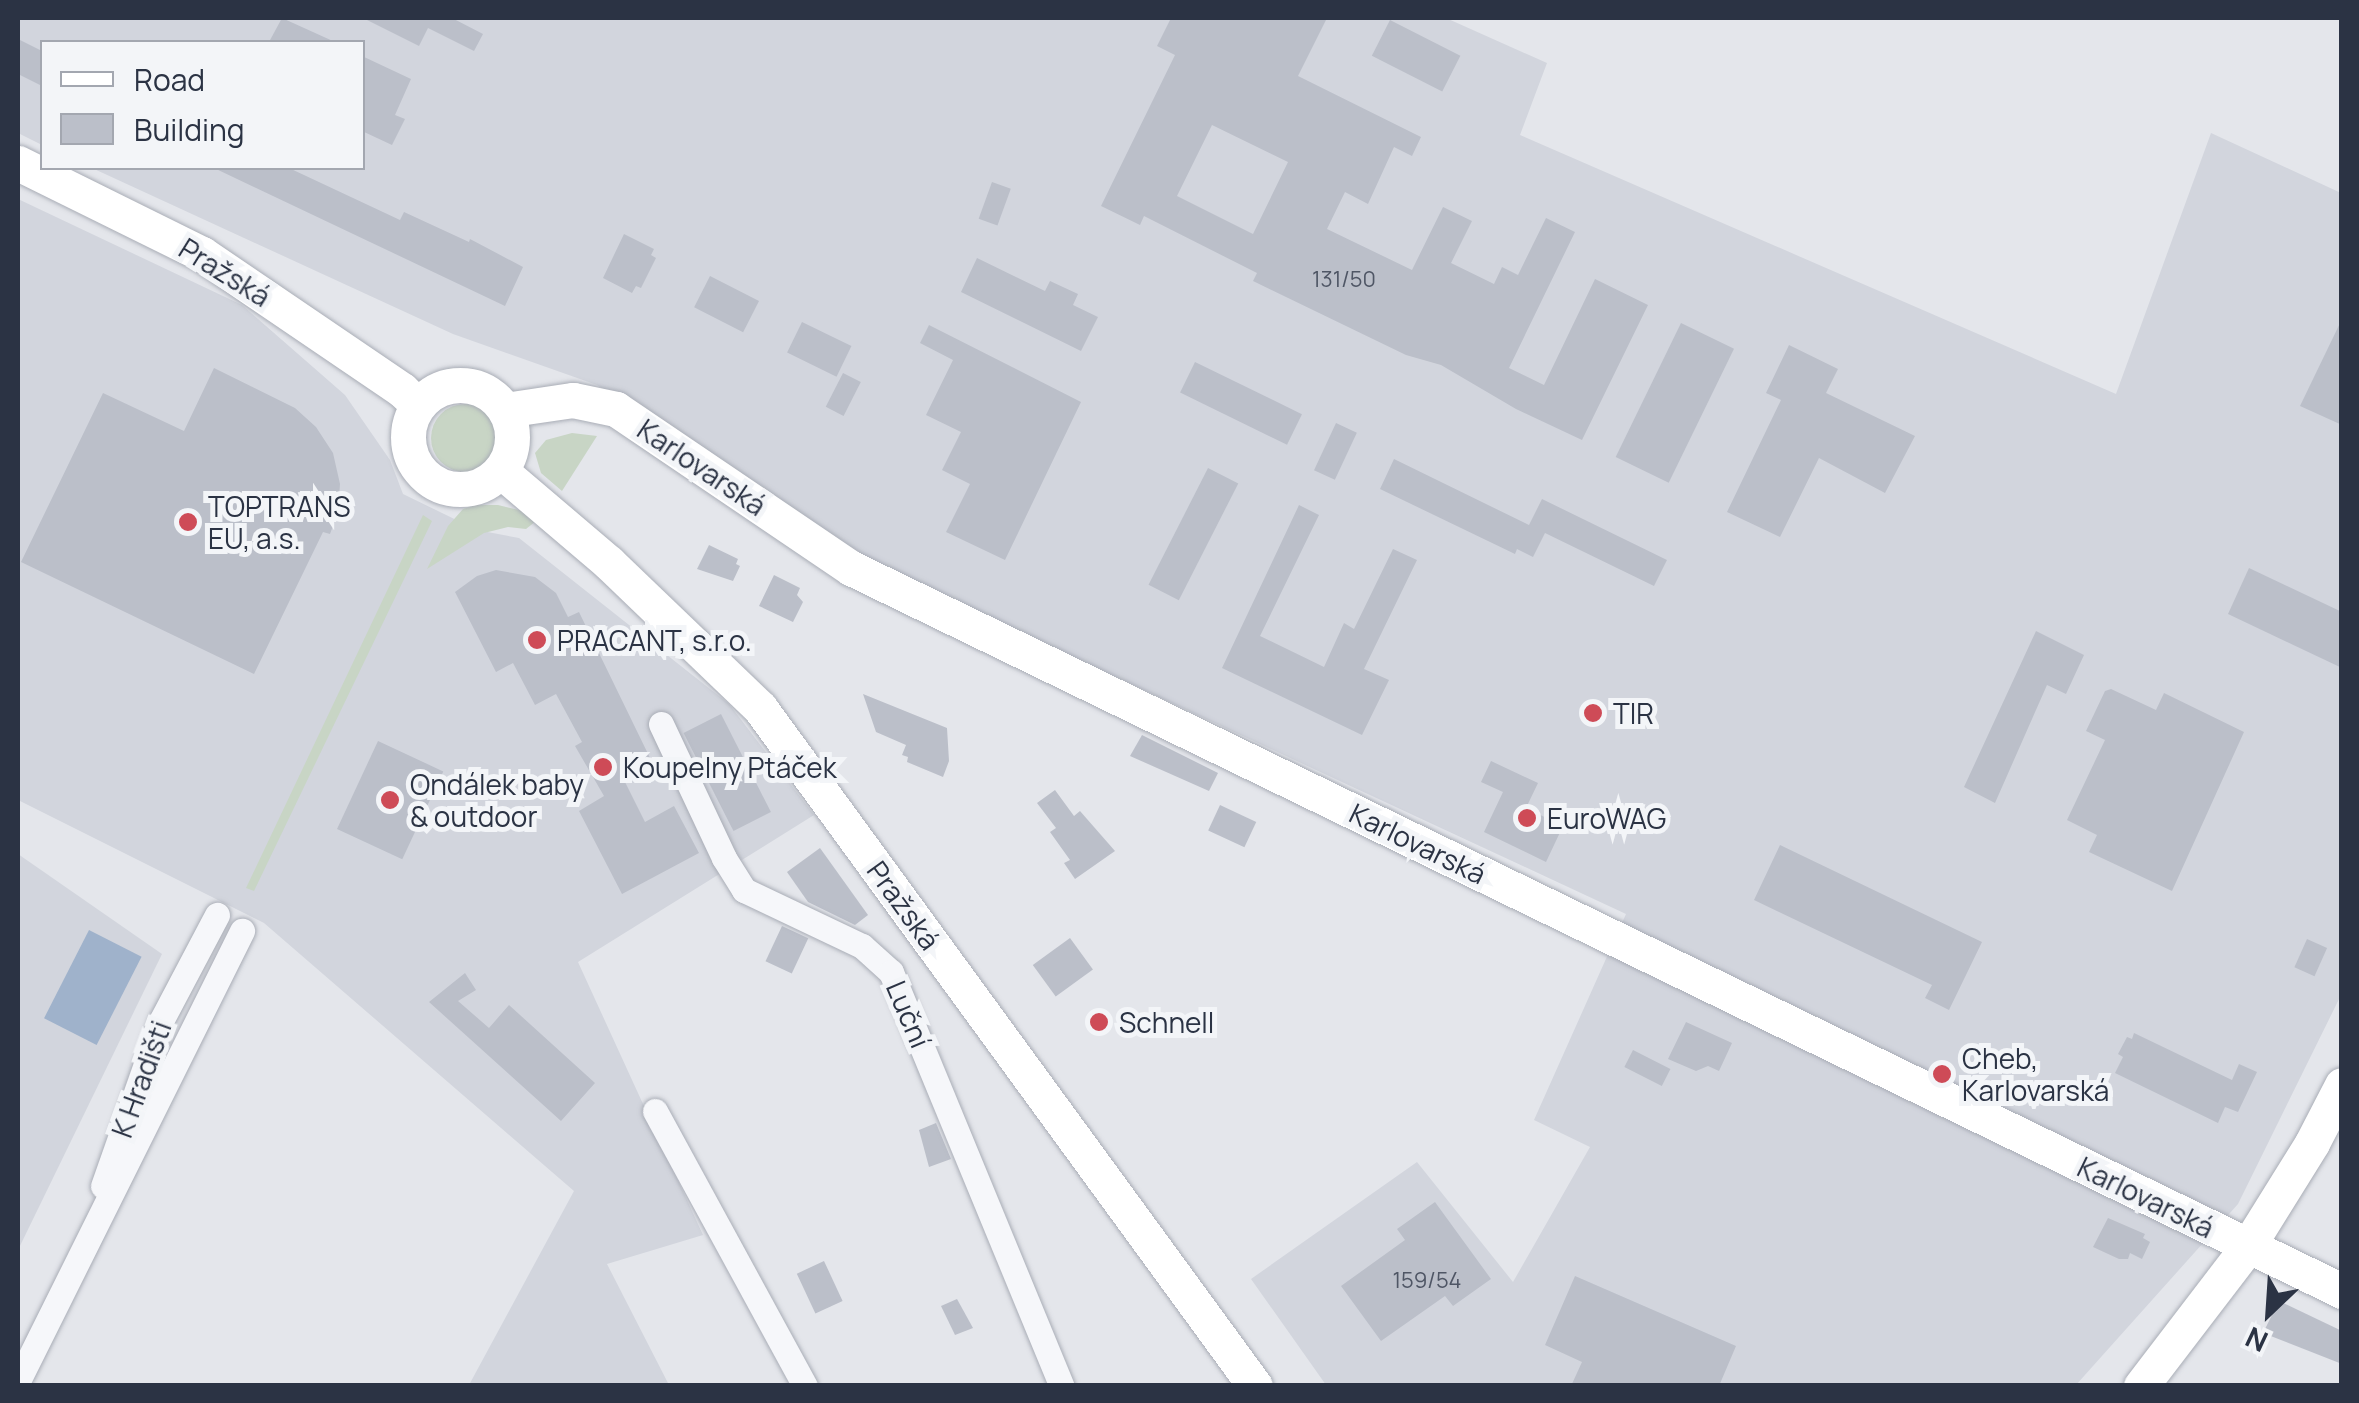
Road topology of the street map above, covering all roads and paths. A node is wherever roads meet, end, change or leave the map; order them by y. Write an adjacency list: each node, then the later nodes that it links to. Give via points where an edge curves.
1 (18, 163): 2 (main road, Pražská, via 202,254)
2 (418, 405): 3 (main road, Pražská, via 458,385 480,389); 3 (main road, via 408,446 430,481 466,490 479,486)
3 (506, 441): 9 (main road, Karlovarská, via 557,402 604,404 851,568); 15 (main road, Pražská, via 609,563 760,708)
4 (662, 724): 14 (street, Luční, via 744,890 862,946 892,972)
5 (217, 915): 10 (street, K Hradišti, via 161,1020)
6 (242, 932): 10 (street, K Hradišti)
7 (2342, 1085): 9 (main road)
8 (656, 1110): 13 (street)
9 (2248, 1246): 11 (main road, Karlovarská); 16 (main road)
10 (82, 1251): 12 (street, K Hradišti)
11 (2342, 1291)
12 (18, 1381)
13 (806, 1386)
14 (1062, 1386)
15 (1255, 1386)
16 (2141, 1386)

